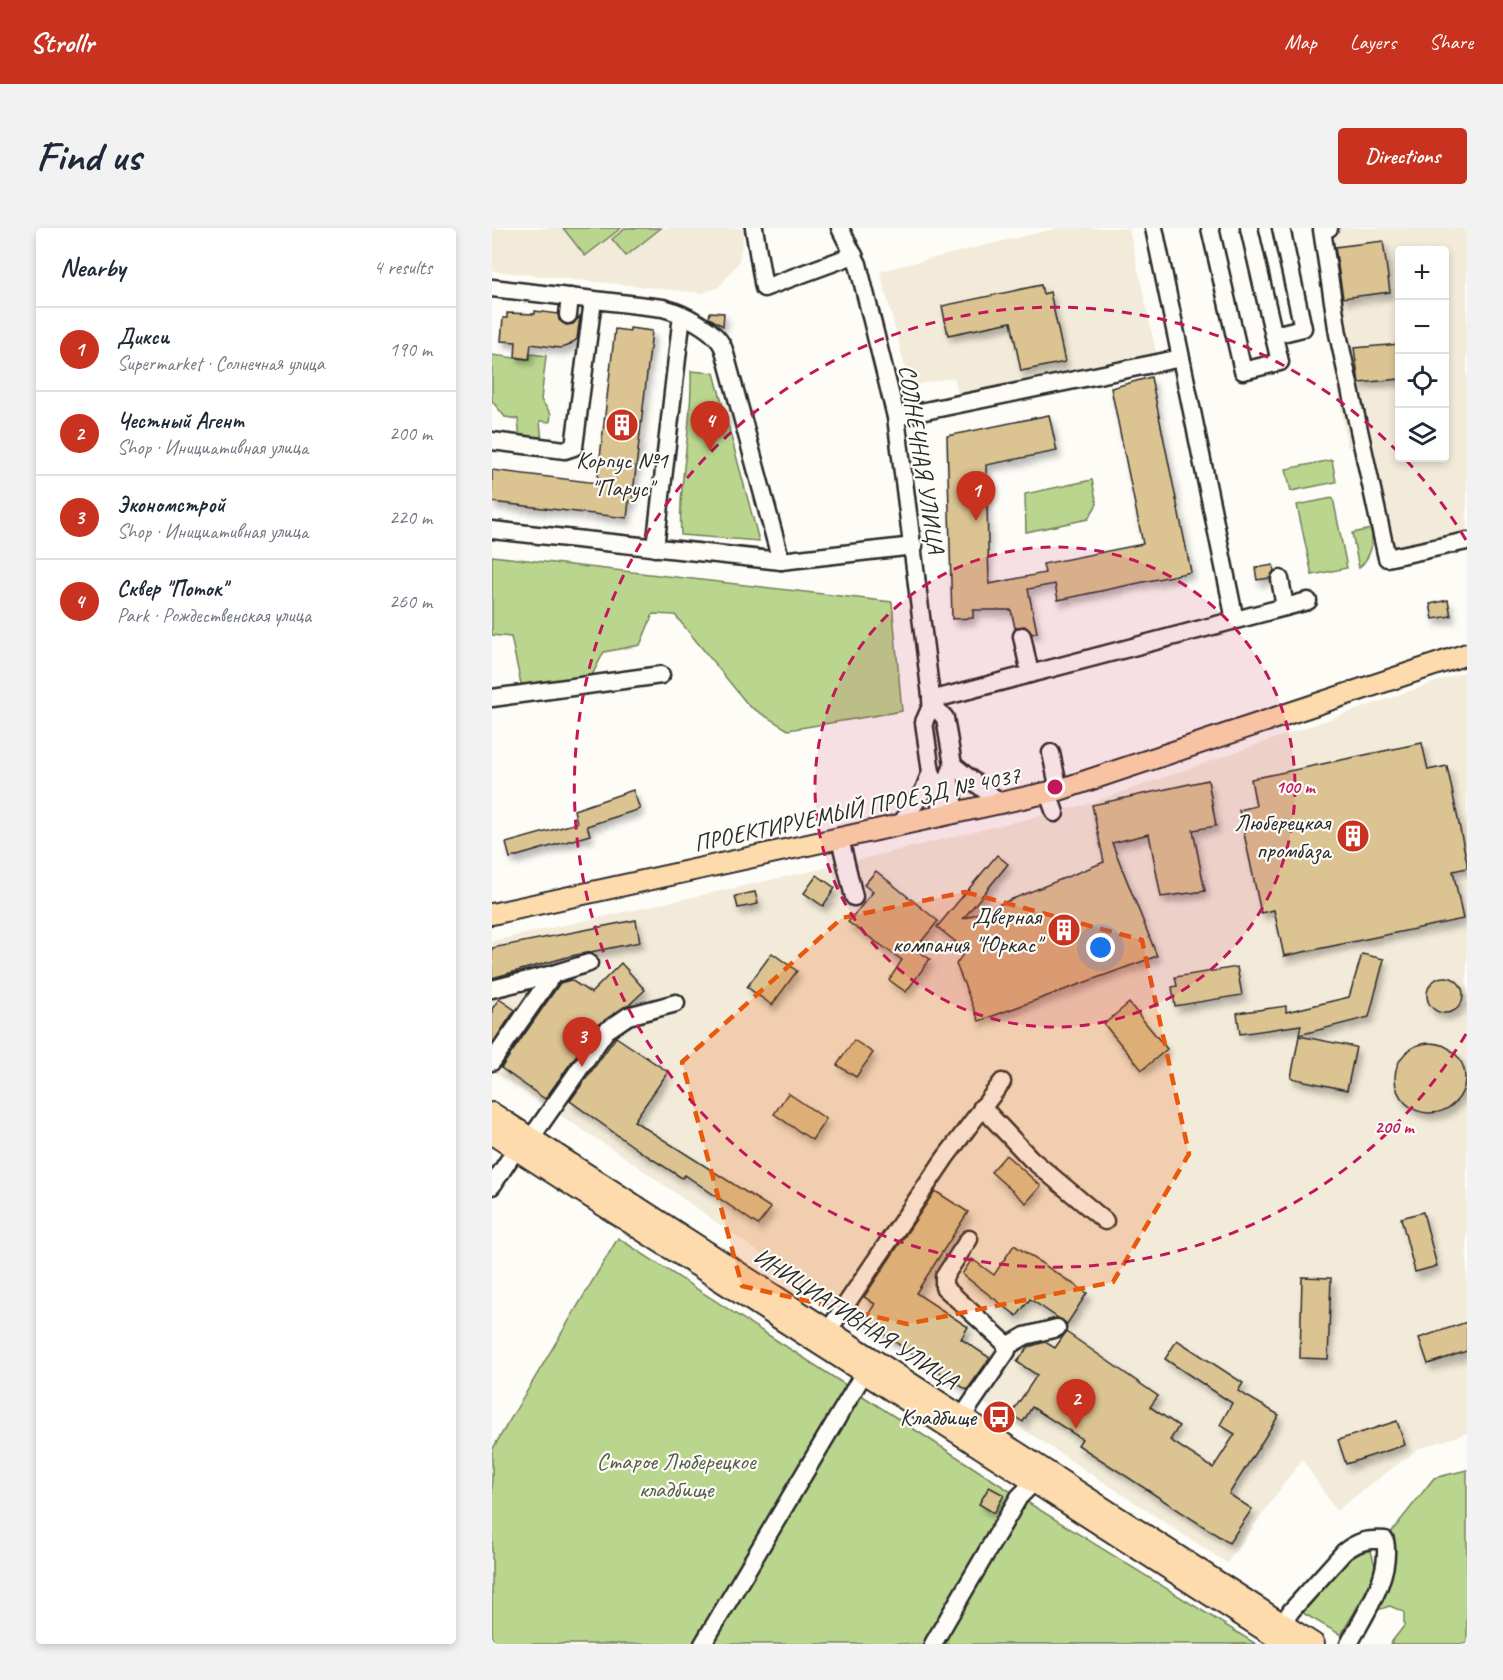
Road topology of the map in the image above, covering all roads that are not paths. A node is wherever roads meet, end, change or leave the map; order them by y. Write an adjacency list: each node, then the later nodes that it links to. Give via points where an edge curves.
1 (754, 228): 8 (street, via 764,288)
2 (840, 228): 8 (street, СОЛНЕЧНАЯ УЛИЦА)
3 (1154, 228): 14 (street)
4 (1210, 228): 13 (street, via 1243,370 1280,362)
5 (1249, 228): 13 (street)
6 (1281, 228): 13 (street, via 1303,328)
7 (1329, 228): 18 (street, via 1322,230 1338,334 1387,558)
8 (854, 255): 15 (street, СОЛНЕЧНАЯ УЛИЦА)
9 (492, 288): 10 (street)
10 (581, 298): 11 (street); 12 (street, via 663,308); 16 (street, via 574,447 565,450)
11 (573, 315)
12 (682, 315): 20 (street); 21 (street, via 723,344)
13 (1274, 335)
14 (1180, 358): 15 (street); 25 (street)
15 (896, 417): 19 (street, СОЛНЕЧНАЯ УЛИЦА)
16 (492, 441)
17 (492, 530): 20 (street)
18 (1467, 541)
19 (914, 546): 21 (street); 31 (street, СОЛНЕЧНАЯ УЛИЦА)
20 (655, 548): 21 (street)
21 (781, 561)
22 (1280, 579): 24 (street)
23 (1308, 601): 24 (street)
24 (1286, 607): 25 (street)
25 (1235, 620): 28 (street)
26 (1027, 635): 28 (street)
27 (1467, 654): 35 (main road, ПРОЕКТИРУЕМЫЙ ПРОЕЗД № 4037)
28 (1035, 673): 31 (street)
29 (661, 675): 30 (street)
30 (492, 698)
31 (932, 702): 33 (street, via 945,718); 34 (street, via 924,722)
32 (1051, 753): 35 (street)
33 (953, 765): 36 (street); 38 (street, via 949,775)
34 (931, 772): 38 (street); 39 (street, via 923,792)
35 (1053, 792): 36 (main road, ПРОЕКТИРУЕМЫЙ ПРОЕЗД № 4037); 37 (street)
36 (1002, 804): 38 (main road, ПРОЕКТИРУЕМЫЙ ПРОЕЗД № 4037)
37 (1055, 813)
38 (948, 816): 39 (main road, ПРОЕКТИРУЕМЫЙ ПРОЕЗД № 4037)
39 (899, 826): 40 (main road, ПРОЕКТИРУЕМЫЙ ПРОЕЗД № 4037)
40 (840, 839): 41 (street); 42 (main road, ПРОЕКТИРУЕМЫЙ ПРОЕЗД № 4037)
41 (854, 897)
42 (492, 914)
43 (589, 963): 44 (street)
44 (554, 974): 45 (street); 47 (street)
45 (492, 988)
46 (676, 1003): 52 (street, via 628,1016 606,1031)
47 (492, 1062)
48 (1002, 1082): 49 (street)
49 (982, 1107): 54 (street, via 1030,1159); 57 (street)
50 (492, 1113): 52 (main road, ИНИЦИАТИВНАЯ УЛИЦА)
51 (492, 1134): 52 (main road, ИНИЦИАТИВНАЯ УЛИЦА)
52 (524, 1144): 53 (street); 57 (main road, ИНИЦИАТИВНАЯ УЛИЦА); 59 (main road, ИНИЦИАТИВНАЯ УЛИЦА)
53 (492, 1186)
54 (1106, 1221)
55 (969, 1239): 58 (street, via 944,1277 944,1287)
56 (1057, 1328): 58 (street, via 1025,1336)
57 (828, 1331): 60 (main road, ИНИЦИАТИВНАЯ УЛИЦА)
58 (1006, 1347): 60 (street)
59 (864, 1373): 61 (main road, ИНИЦИАТИВНАЯ УЛИЦА); 63 (street)
60 (962, 1417): 62 (main road, ИНИЦИАТИВНАЯ УЛИЦА)
61 (1034, 1482): 62 (main road, ИНИЦИАТИВНАЯ УЛИЦА); 64 (street, via 1019,1497)
62 (1281, 1635): 65 (main road, ИНИЦИАТИВНАЯ УЛИЦА); 66 (street, via 1344,1552 1367,1539 1386,1540 1384,1573)
63 (703, 1644)
64 (933, 1644)
65 (1314, 1644)
66 (1349, 1644)

